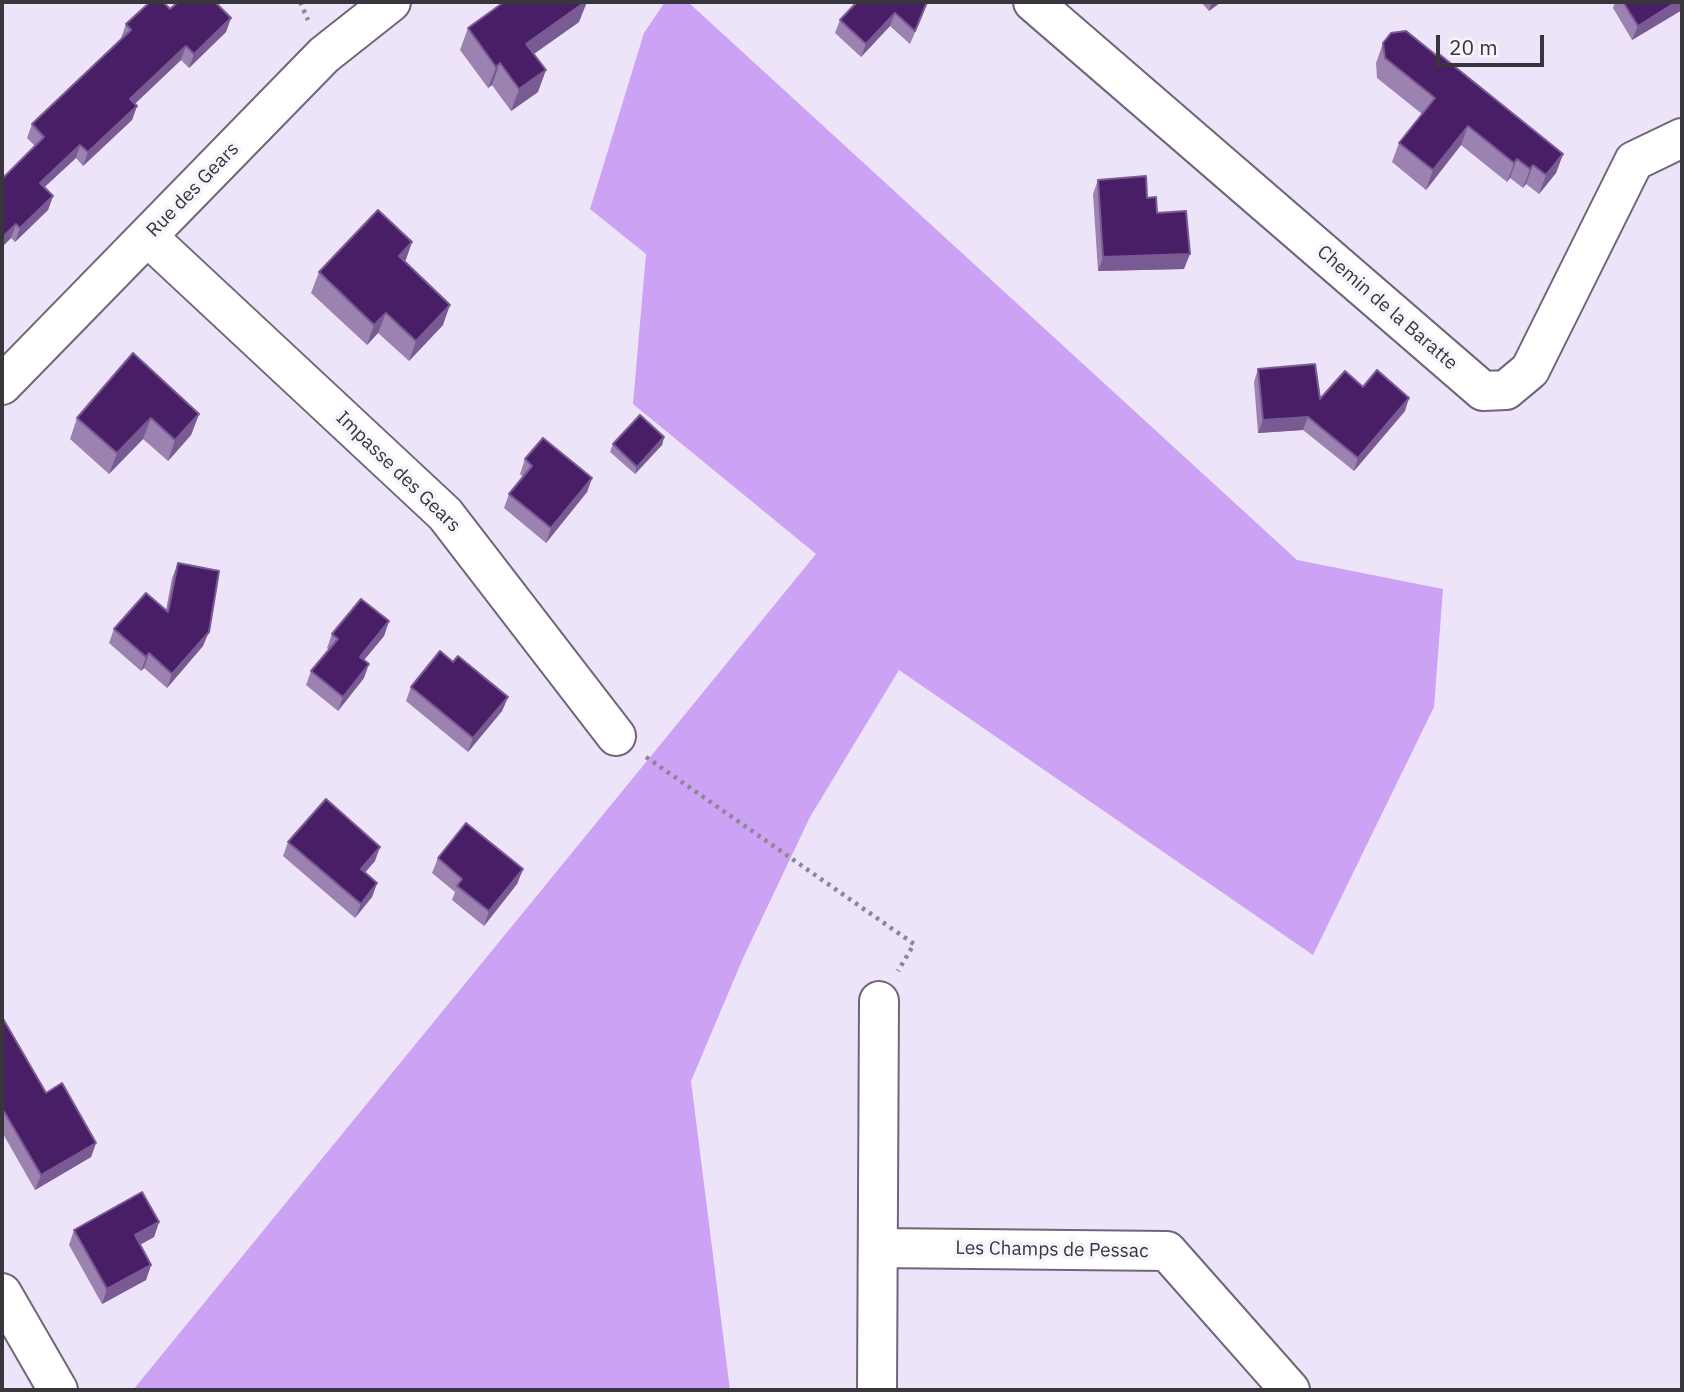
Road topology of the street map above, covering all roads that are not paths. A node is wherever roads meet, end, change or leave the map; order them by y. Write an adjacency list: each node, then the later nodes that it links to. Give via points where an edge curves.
1 (391, 2): 4 (street, Rue des Gears, via 324,55)
2 (1033, 2): 3 (street, Chemin de la Baratte, via 1483,391 1506,390 1530,370 1634,161)
3 (1682, 138)
4 (148, 237): 5 (street, Rue des Gears); 6 (street, Impasse des Gears, via 445,514)
5 (2, 385)
6 (616, 736)
7 (880, 1001): 8 (street)
8 (878, 1248): 11 (street); 12 (street, Les Champs de Pessac, via 1167,1251)
9 (2, 1293): 10 (street)
10 (58, 1390)
11 (877, 1390)
12 (1290, 1390)

